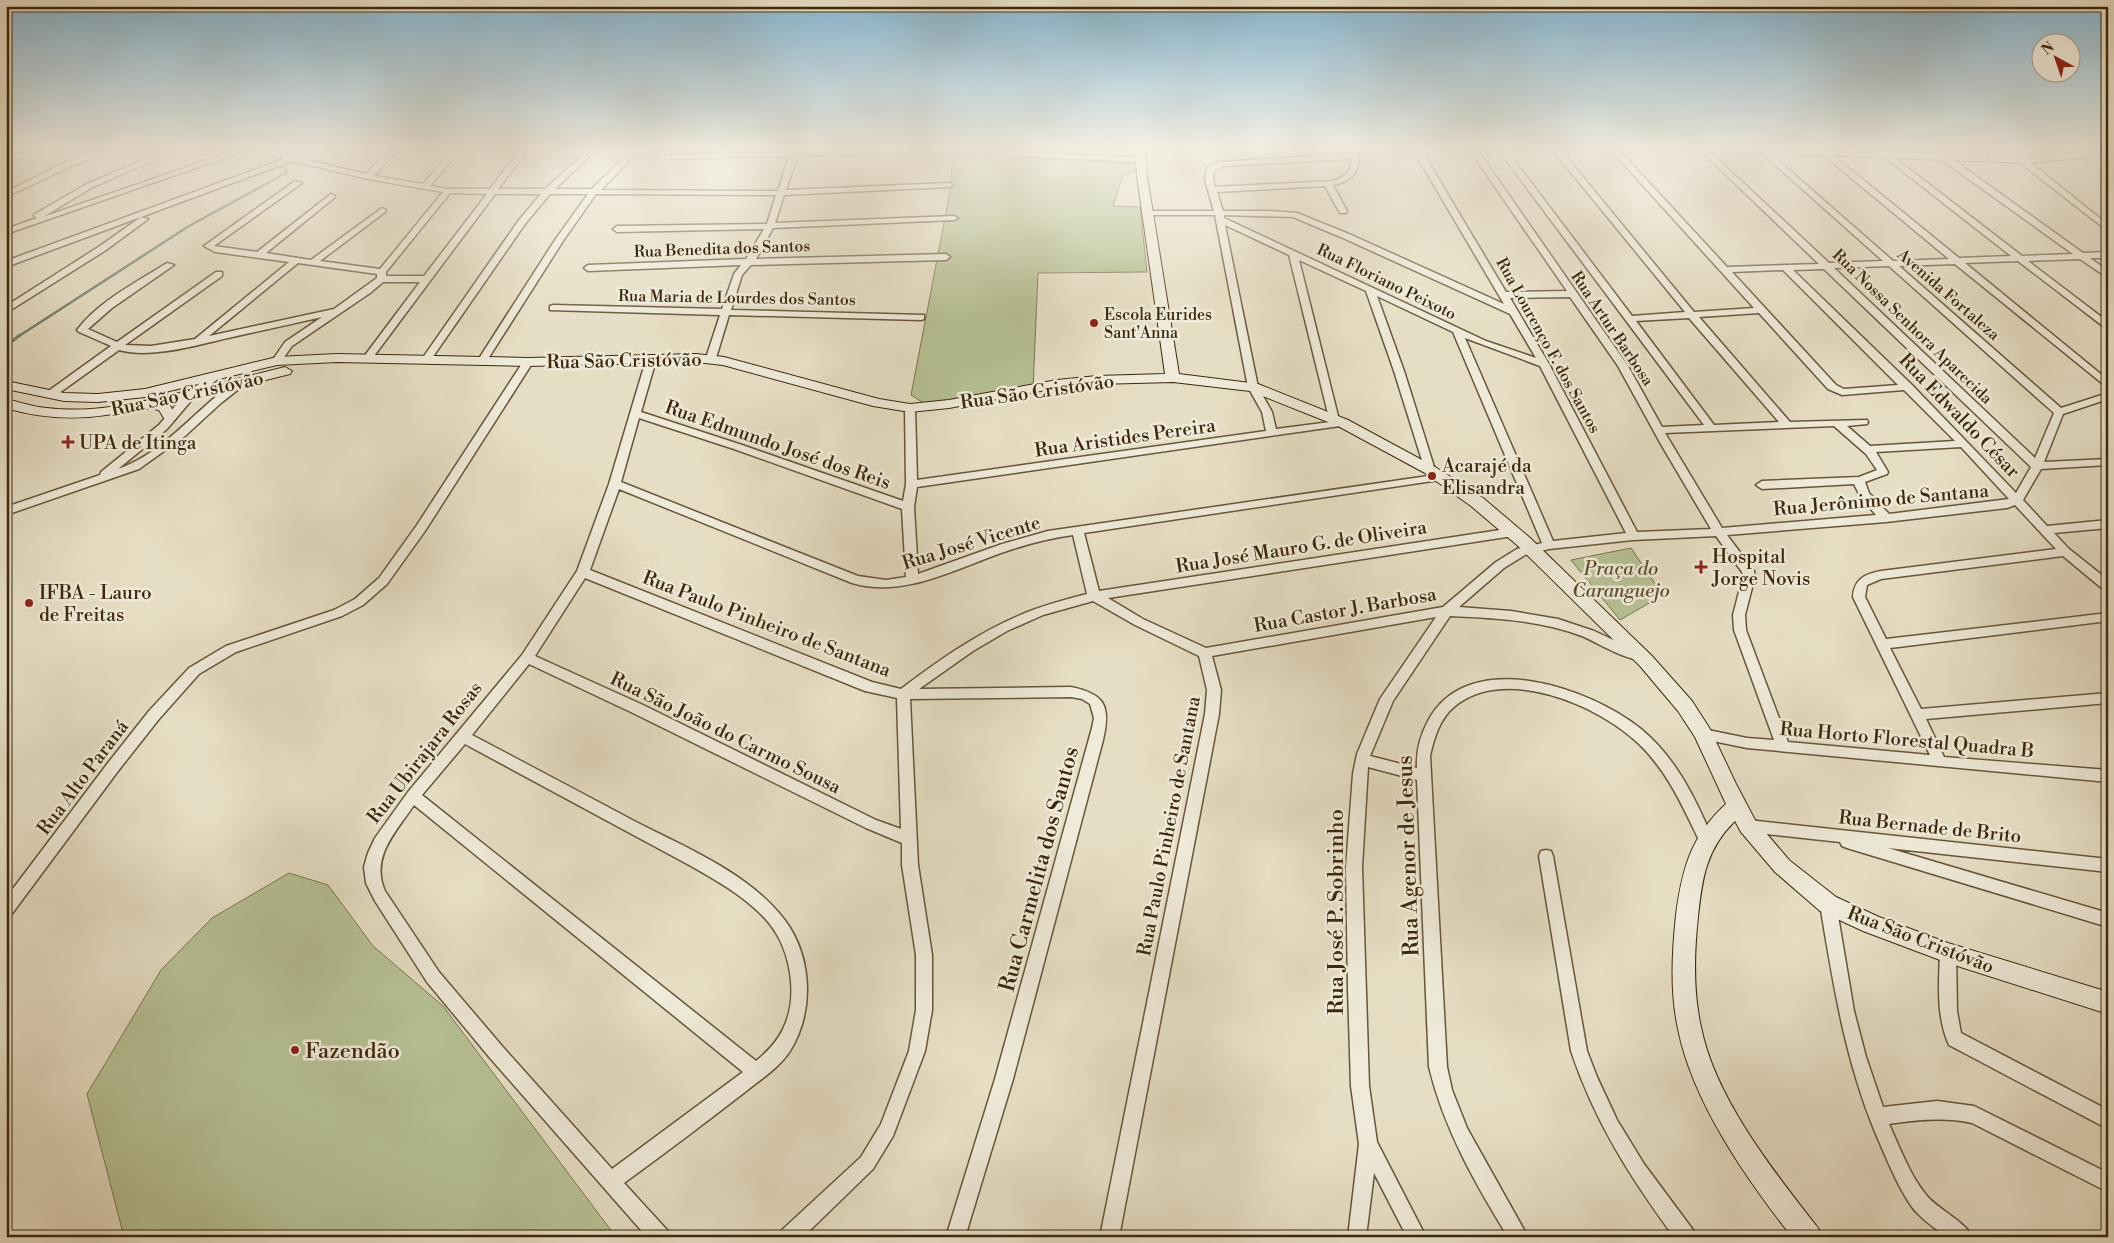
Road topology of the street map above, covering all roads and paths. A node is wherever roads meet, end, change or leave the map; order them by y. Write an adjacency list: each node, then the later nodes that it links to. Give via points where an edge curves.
1 (52, 206): 33 (street)
2 (82, 206): 33 (street)
3 (167, 206): 27 (street)
4 (265, 206): 39 (street, via 208,246)
5 (319, 206): 39 (street)
6 (436, 206): 57 (street)
7 (482, 206): 60 (street)
8 (536, 206): 79 (street, via 512,235)
9 (584, 206): 80 (street)
10 (776, 206): 34 (street)
11 (1147, 206): 28 (main road)
12 (1217, 206): 30 (street)
13 (1340, 206): 26 (street)
14 (1451, 206): 63 (street, Rua Lourenço F. dos Santos)
15 (1512, 206): 62 (street, Rua Artur Barbosa)
16 (1543, 206): 72 (street)
17 (1603, 206): 70 (street)
18 (1666, 206): 55 (street)
19 (1764, 206): 51 (street, Rua Nossa Senhora Aparecida)
20 (1825, 206): 49 (street, Avenida Fortaleza)
21 (1889, 206): 47 (street)
22 (1951, 206): 43 (street)
23 (2011, 206): 41 (street)
24 (2080, 206): 29 (street)
25 (382, 210): 45 (street)
26 (1343, 211)
27 (151, 212): 48 (street); 65 (street, via 103,248)
28 (1148, 213): 30 (street); 86 (main road)
29 (2090, 214): 32 (street); 36 (street)
30 (1220, 216): 38 (street, Rua Floriano Peixoto); 69 (street, via 1278,213 1302,217); 90 (street)
31 (954, 218): 34 (street)
32 (2108, 219)
33 (27, 225): 37 (street)
34 (770, 226): 35 (street); 46 (street)
35 (617, 229)
36 (2108, 229)
37 (6, 232)
38 (1293, 253): 54 (street, Rua Floriano Peixoto); 59 (street)
39 (260, 254): 44 (street)
40 (2108, 255): 41 (street)
41 (2082, 256): 43 (street); 58 (street)
42 (946, 257): 46 (street, Rua Benedita dos Santos)
43 (2020, 259): 47 (street); 73 (street)
44 (296, 260): 45 (street); 75 (street)
45 (313, 262): 57 (street)
46 (749, 262): 52 (street, Rua Benedita dos Santos); 68 (street, via 738,274)
47 (1956, 262): 49 (street); 88 (street)
48 (6, 264)
49 (1890, 264): 51 (street); 98 (street, Avenida Fortaleza)
50 (170, 265): 76 (street, via 105,309 82,329)
51 (1827, 265): 53 (street); 112 (street, Rua Nossa Senhora Aparecida)
52 (588, 268)
53 (1786, 268): 55 (street); 91 (street, Rua Edwaldo César)
54 (1326, 269): 59 (street, via 1309,270); 61 (street, Rua Floriano Peixoto)
55 (1725, 270): 66 (street)
56 (219, 274): 76 (street)
57 (381, 275): 60 (street); 67 (street, via 367,291)
58 (2108, 275)
59 (1299, 276): 101 (street)
60 (428, 279): 77 (street)
61 (1370, 290): 74 (street, Rua Floriano Peixoto); 113 (street)
62 (1573, 294): 63 (street); 107 (street, Rua Artur Barbosa, via 1623,366)
63 (1504, 295): 69 (street, Rua Lourenço F. dos Santos)
64 (553, 308): 68 (street, Rua Maria de Lourdes dos Santos)
65 (6, 310)
66 (1761, 310): 70 (street); 91 (street, via 1835,389 1842,392)
67 (336, 311): 75 (street); 84 (street, via 288,344)
68 (727, 311): 71 (street, Rua Maria de Lourdes dos Santos); 78 (street)
69 (1514, 312): 83 (street, Rua Lourenço F. dos Santos)
70 (1692, 315): 72 (street); 105 (street)
71 (920, 317)
72 (1630, 319): 106 (street)
73 (2108, 327)
74 (1457, 332): 83 (street, Rua Floriano Peixoto); 129 (street)
75 (197, 342): 76 (street, via 135,350)
76 (119, 346): 92 (street)
77 (368, 358): 79 (main road, Rua São Cristóvão); 84 (main road, Rua São Cristóvão, via 337,358)
78 (711, 358): 81 (main road, Rua São Cristóvão); 97 (main road, Rua São Cristóvão, via 878,403)
79 (427, 359): 80 (main road, Rua São Cristóvão)
80 (483, 360): 82 (main road, Rua São Cristóvão)
81 (651, 360): 82 (main road, Rua São Cristóvão); 99 (street, Rua Ubirajara Rosas)
82 (528, 362): 160 (street, Rua Alto Paraná, via 421,528 369,596 327,618 231,649 194,671 113,767)
83 (1544, 364): 128 (street, Rua Lourenço F. dos Santos)
84 (277, 367): 85 (main road, Rua São Cristóvão); 87 (main road, Rua São Cristóvão)
85 (214, 377): 92 (main road, Rua São Cristóvão, via 127,396 64,397); 93 (street)
86 (1174, 378): 90 (main road, Rua São Cristóvão); 97 (main road, Rua São Cristóvão, via 1078,381 964,402)
87 (244, 381): 93 (main road, Rua São Cristóvão); 104 (street)
88 (2108, 385)
89 (8, 386): 92 (main road, Rua São Cristóvão)
90 (1253, 387): 101 (main road, Rua São Cristóvão); 108 (street, via 1267,412)
91 (1908, 387): 109 (street, Rua Edwaldo César)
92 (51, 394)
93 (191, 394): 96 (main road, Rua São Cristóvão); 100 (street)
94 (2108, 396): 98 (street)
95 (6, 403): 96 (main road, Rua São Cristóvão, via 27,410 62,413)
96 (152, 404): 100 (main road, via 165,408)
97 (910, 408): 117 (street)
98 (2059, 412): 112 (street, Rua Jerônimo de Santana)
99 (636, 414): 116 (street, Rua Ubirajara Rosas); 120 (street, Rua Edmundo José dos Reis)
100 (168, 421): 104 (street, via 173,429); 115 (street)
101 (1339, 422): 108 (street, Rua Aristides Pereira); 113 (main road, Rua São Cristóvão)
102 (1863, 422): 103 (street)
103 (1838, 424): 105 (street); 110 (street)
104 (189, 426): 115 (street, via 135,467)
105 (1788, 426): 106 (street)
106 (1712, 429): 107 (street)
107 (1658, 430): 127 (street, Rua Artur Barbosa)
108 (1272, 434): 117 (street, Rua Aristides Pereira)
109 (1964, 444): 110 (street); 119 (street, Rua Edwaldo César)
110 (1866, 449): 114 (street, via 1883,472)
111 (2108, 462): 112 (street)
112 (2037, 466): 119 (street, Rua Jerônimo de Santana)
113 (1436, 474): 125 (street, Rua José Vicente); 126 (main road, Rua São Cristóvão)
114 (1860, 480): 118 (street); 122 (street, via 1862,491)
115 (97, 481): 121 (street)
116 (615, 484): 132 (street, Rua Ubirajara Rosas); 133 (street, Rua José Vicente, via 856,580 886,584)
117 (912, 484): 120 (street)
118 (1762, 485)
119 (2018, 500): 122 (street, Rua Jerônimo de Santana, via 1996,506); 124 (street, Rua Edwaldo César)
120 (908, 507): 133 (street)
121 (6, 511)
122 (1886, 518): 127 (street, Rua Jerônimo de Santana)
123 (2108, 524): 124 (street)
124 (2044, 530): 131 (street, Rua Edwaldo César)
125 (1078, 531): 133 (street, Rua José Vicente, via 1033,538); 135 (street)
126 (1513, 532): 130 (main road, Rua São Cristóvão); 135 (street, Rua José Mauro G. de Oliveira)
127 (1719, 532): 128 (street); 147 (street, Rua Artur Barbosa, via 1748,571 1739,615 1740,630)
128 (1633, 536): 129 (street)
129 (1550, 545): 130 (street)
130 (1532, 548): 136 (street, Rua Castor J. Barbosa, via 1500,565); 141 (main road, Rua São Cristóvão)
131 (2065, 552): 134 (street, Rua Edwaldo César); 138 (street, via 1887,574 1862,582 1859,597)
132 (583, 572): 140 (street, Rua Ubirajara Rosas); 142 (street, Rua Paulo Pinheiro de Santana, via 870,687)
133 (912, 580)
134 (2108, 587)
135 (1094, 596): 139 (street, via 1139,622); 142 (street, Rua Paulo Pinheiro de Santana, via 1038,612 1005,627)
136 (1447, 611): 139 (street, Rua Castor J. Barbosa); 141 (street, via 1546,621 1593,636); 148 (street, Rua José P. Sobrinho, via 1387,699)
137 (2108, 617): 138 (street)
138 (1884, 644): 144 (street)
139 (1206, 653): 173 (street, Rua Paulo Pinheiro de Santana, via 1214,690 1212,714)
140 (526, 658): 146 (street, Rua Ubirajara Rosas); 155 (street, Rua São João do Carmo Sousa, via 638,709 871,824)
141 (1646, 661): 145 (main road, Rua São Cristóvão, via 1685,706)
142 (903, 694): 155 (street); 172 (street, Rua Carmelita dos Santos, via 1071,692 1091,696 1098,702 1101,720 1004,1079)
143 (2108, 698): 144 (street, Rua Horto Florestal Quadra B)
144 (1917, 715): 149 (street)
145 (1703, 734): 147 (street, Rua Horto Florestal Quadra B); 153 (main road, Rua São Cristóvão)
146 (463, 737): 152 (street, Rua Ubirajara Rosas); 164 (street, via 695,861 741,889 775,919 788,937 794,954 799,996 796,1019 783,1046)
147 (1783, 746): 149 (street, Rua Horto Florestal Quadra B)
148 (1363, 760): 150 (street); 167 (street, Rua José P. Sobrinho, via 1354,867 1360,1086)
149 (1940, 762): 151 (street, Rua Horto Florestal Quadra B)
150 (1424, 776): 156 (street, Rua Agenor de Jesus, via 1423,756 1427,739 1434,722 1449,702 1463,692 1480,687 1503,684 1545,689 1586,702 1610,715 1650,746 1680,787 1698,818); 176 (street, Rua Agenor de Jesus, via 1435,1034 1443,1090 1466,1147)
151 (2108, 776)
152 (413, 796): 164 (street); 168 (street, Rua Ubirajara Rosas, via 375,853 372,867 380,896 433,977)
153 (1743, 817): 154 (street, Rua Bernade de Brito); 156 (main road, via 1722,820); 159 (main road, Rua São Cristóvão, via 1782,866)
154 (1818, 834): 158 (street, Rua Bernade de Brito); 161 (street)
155 (909, 839): 171 (street, via 924,955 924,1010 917,1051 887,1130 866,1163)
156 (1706, 840): 178 (main road, via 1689,895 1683,951 1689,1029 1717,1103 1755,1165)
157 (1546, 856): 177 (street, via 1579,1051 1587,1078 1611,1130 1629,1159)
158 (2108, 866)
159 (1828, 904): 162 (main road, Rua São Cristóvão); 165 (street, via 1846,1011)
160 (6, 910)
161 (2108, 920)
162 (1948, 953): 163 (main road, Rua São Cristóvão); 166 (street, via 1950,1029 1955,1039)
163 (2108, 1003)
164 (756, 1072): 168 (street)
165 (1877, 1117): 169 (street, via 1954,1109 1974,1115); 179 (street, via 1902,1173 1920,1202)
166 (2108, 1120)
167 (1368, 1144): 174 (street, Rua José P. Sobrinho); 175 (street)
168 (612, 1181): 170 (street, Rua Ubirajara Rosas)
169 (2108, 1183)
170 (660, 1237)
171 (789, 1237)
172 (956, 1237)
173 (1109, 1237)
174 (1357, 1237)
175 (1417, 1237)
176 (1519, 1237)
177 (1686, 1237)
178 (1809, 1237)
179 (1963, 1237)

